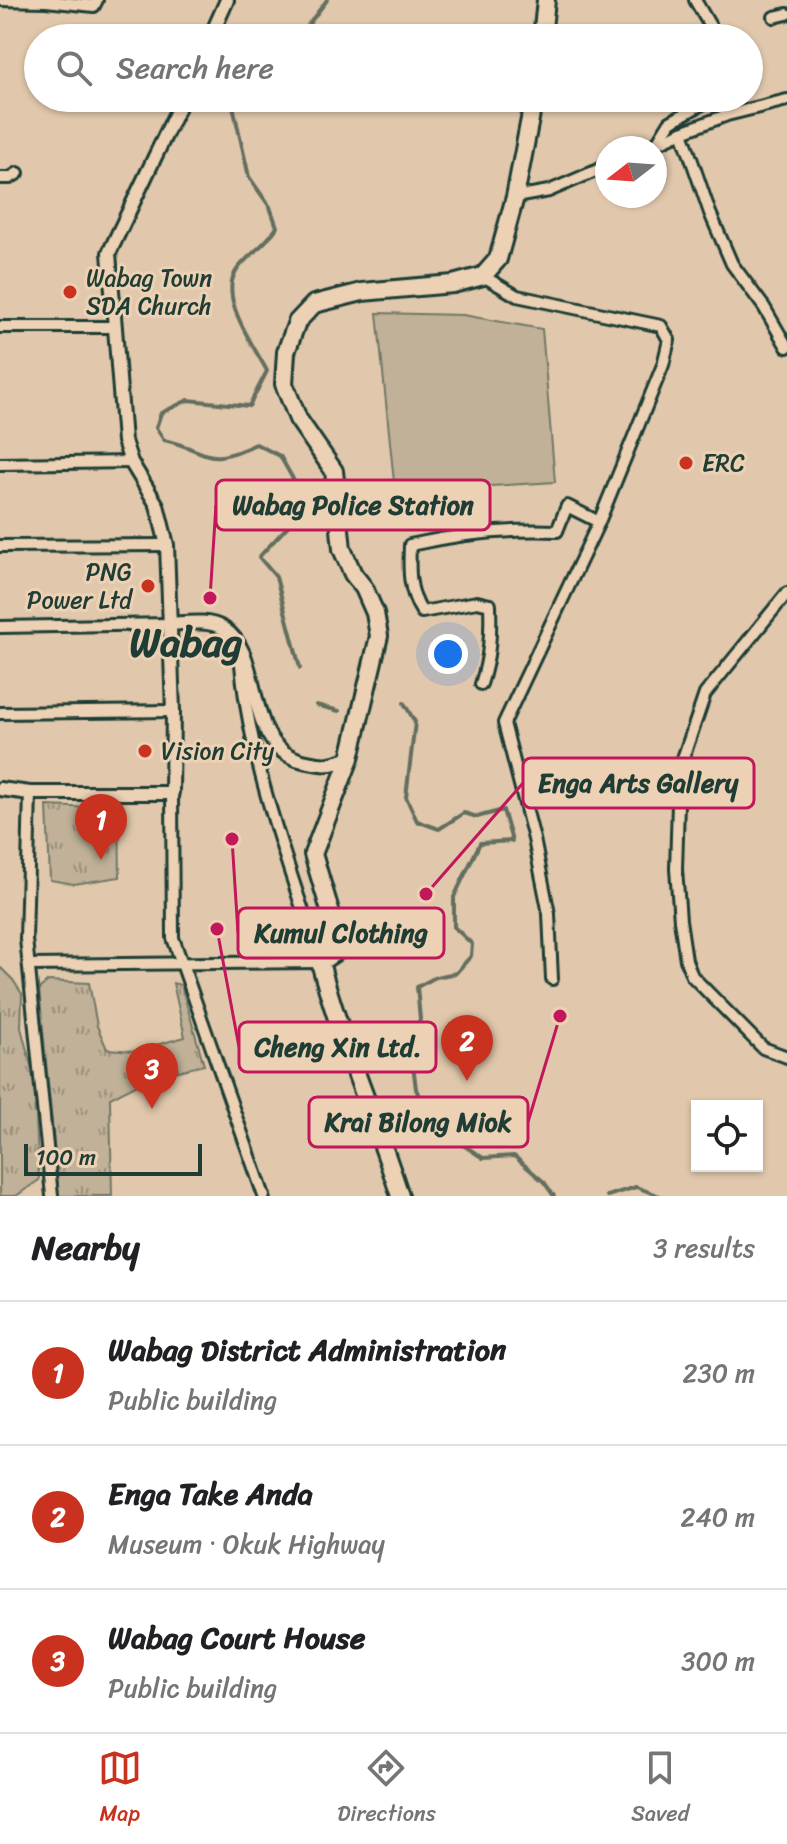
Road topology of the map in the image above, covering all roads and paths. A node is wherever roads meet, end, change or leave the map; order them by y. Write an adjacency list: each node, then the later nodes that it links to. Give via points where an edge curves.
1 (0, 0): 2 (street, via 94,6)
2 (97, 0)
3 (227, 0): 8 (street)
4 (546, 0): 9 (main road)
5 (695, 0): 10 (street)
6 (787, 14): 7 (street)
7 (774, 17)
8 (216, 24)
9 (543, 24)
10 (709, 24)
11 (787, 100): 12 (street)
12 (763, 106)
13 (176, 112): 26 (street, via 109,253)
14 (531, 112): 23 (main road)
15 (688, 112): 18 (street)
16 (739, 112): 17 (street)
17 (682, 132): 19 (street); 27 (street, via 732,264)
18 (660, 136)
19 (667, 139)
20 (595, 171): 23 (street, via 549,191)
21 (18, 173): 22 (street)
22 (0, 178)
23 (515, 197): 24 (main road, via 498,259)
24 (483, 276): 30 (street, via 517,296 661,326 669,340); 40 (main road, via 314,304 297,322 286,352 284,384 298,419 334,471 342,549 375,613 379,636)
25 (0, 327): 26 (street)
26 (113, 327): 28 (street, via 124,441)
27 (787, 347)
28 (131, 462): 29 (street); 31 (street, via 157,505)
29 (0, 464)
30 (599, 522): 37 (street, via 567,506 557,531 457,535 410,545 414,599 422,612 477,602 490,605 492,635); 47 (street, via 504,723 546,899)
31 (167, 545): 32 (street); 34 (street)
32 (0, 546)
33 (787, 593): 48 (street, via 705,694 679,770 676,869 692,976 763,1048)
34 (170, 624): 35 (street); 36 (street, via 205,622 225,630); 38 (street)
35 (0, 627)
36 (239, 646): 40 (street, via 261,719 275,746 297,759 328,766); 44 (street, via 242,692 258,755)
37 (481, 684)
38 (173, 711): 39 (street); 43 (street)
39 (0, 713)
40 (350, 758): 44 (main road, via 313,854 337,934 335,952)
41 (0, 789): 42 (street)
42 (30, 793): 43 (street); 45 (street)
43 (172, 793): 46 (street, via 173,938)
44 (320, 962): 46 (street); 51 (main road)
45 (29, 965): 46 (street); 49 (street)
46 (184, 965): 50 (street)
47 (552, 979)
48 (787, 1057)
49 (52, 1196)
50 (264, 1196)
51 (400, 1196)

